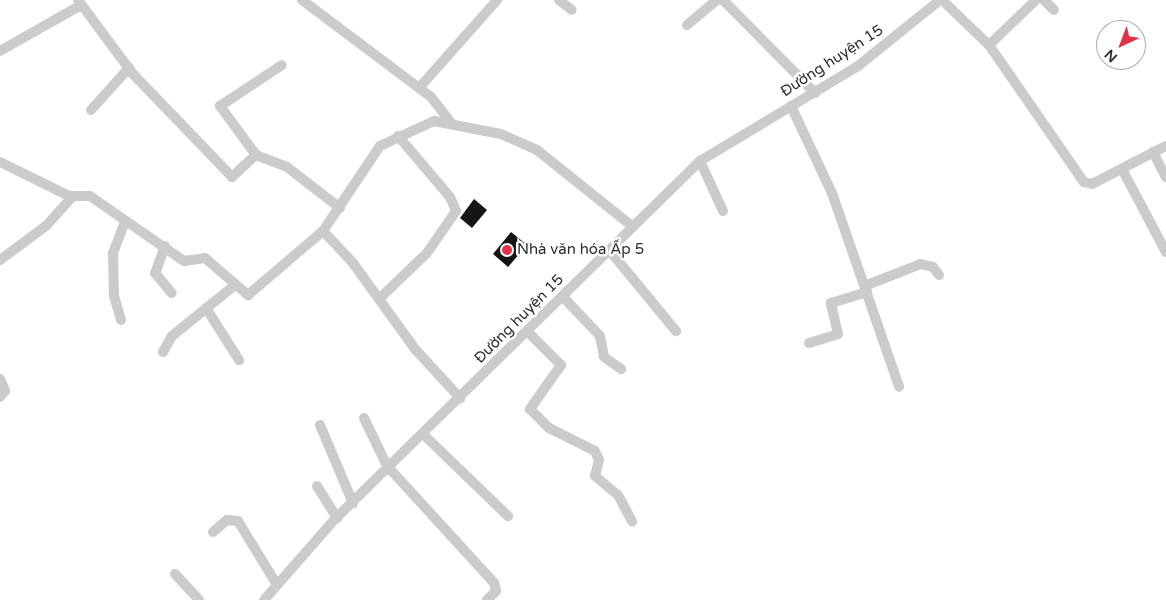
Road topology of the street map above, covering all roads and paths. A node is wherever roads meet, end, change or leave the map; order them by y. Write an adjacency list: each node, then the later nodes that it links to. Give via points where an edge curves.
1 (302, 0): 17 (street)
2 (559, 0): 10 (street)
3 (717, 0): 12 (street)
4 (723, 0): 18 (street)
5 (941, 0): 13 (street); 18 (street, Đường huyện 15, via 899,36)
6 (1036, 0): 13 (street)
7 (1044, 0): 11 (street)
8 (495, 1): 17 (street)
9 (79, 2): 14 (street); 16 (street)
10 (572, 10)
11 (1054, 10)
12 (686, 25)
13 (989, 45): 28 (street, via 1084,182 1092,184)
14 (0, 51)
15 (282, 65): 25 (street, via 220,106)
16 (129, 68): 20 (street); 25 (street, via 232,177)
17 (419, 88): 21 (street)
18 (815, 92): 19 (street, Đường huyện 15)
19 (791, 106): 26 (street, Đường huyện 15); 42 (street, via 832,193)
20 (91, 110)
21 (451, 123): 22 (street, via 428,122); 34 (street, via 501,134 537,150)
22 (398, 136): 31 (street, via 372,155); 45 (street, via 450,197 456,211 428,253)
23 (1166, 146): 24 (street)
24 (1153, 152): 28 (street); 29 (street)
25 (256, 155): 31 (street, via 287,167)
26 (700, 161): 32 (street); 34 (street, Đường huyện 15)
27 (0, 162): 30 (street)
28 (1122, 169): 38 (street)
29 (1166, 177)
30 (73, 196): 33 (street, via 90,196); 39 (street, via 46,226)
31 (340, 208): 35 (street)
32 (723, 211)
33 (125, 221): 36 (street); 47 (street, via 113,253 114,295)
34 (633, 227): 37 (street, Đường huyện 15)
35 (323, 231): 41 (street, via 251,295); 45 (street)
36 (165, 246): 41 (street, via 184,261 205,258); 43 (street, via 155,273)
37 (610, 251): 44 (street, Đường huyện 15); 48 (street)
38 (1166, 252)
39 (0, 260)
40 (939, 275): 42 (street, via 933,267 921,264)
41 (235, 285): 46 (street)
42 (867, 288): 50 (street, via 831,303 838,334); 55 (street)
43 (172, 293)
44 (563, 297): 49 (street, Đường huyện 15); 53 (street, via 600,336 604,357)
45 (379, 300): 57 (street, via 415,349)
46 (206, 308): 51 (street, via 172,336); 52 (street)
47 (121, 320)
48 (676, 331)
49 (528, 332): 57 (street, Đường huyện 15); 66 (street, via 560,365 530,409 550,428 595,450 599,460 595,476 614,490)
50 (809, 343)
51 (163, 352)
52 (239, 360)
53 (621, 369)
54 (0, 379): 56 (street, via 4,391)
55 (898, 387)
56 (0, 397)
57 (460, 398): 60 (street, Đường huyện 15)
58 (364, 418): 61 (street)
59 (320, 425): 63 (street)
60 (424, 435): 61 (street, Đường huyện 15); 64 (street)
61 (390, 469): 63 (street, Đường huyện 15); 72 (street, via 494,583 496,591)
62 (317, 486): 65 (street)
63 (353, 503): 65 (street, Đường huyện 15)
64 (508, 516)
65 (337, 518): 69 (street, Đường huyện 15)
66 (632, 521)
67 (213, 532): 69 (street, via 227,520 238,521)
68 (176, 574): 70 (street)
69 (277, 585): 71 (street, Đường huyện 15)
70 (199, 600)
71 (264, 600)
72 (487, 600)

